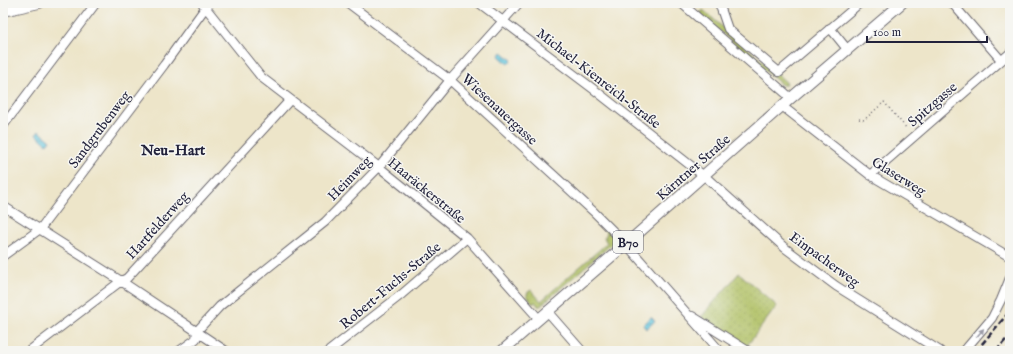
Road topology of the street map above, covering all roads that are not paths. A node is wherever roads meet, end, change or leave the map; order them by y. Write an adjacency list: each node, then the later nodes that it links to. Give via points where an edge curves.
1 (39, 3): 12 (main road)
2 (96, 3): 22 (street)
3 (348, 3): 18 (street, Wiesenauergasse)
4 (479, 3): 13 (street, Michael-Kienreich-Straße)
5 (519, 3): 13 (street, Heimweg)
6 (681, 3): 19 (street)
7 (720, 3): 14 (street, via 728,29 779,72)
8 (860, 3): 14 (street)
9 (902, 3): 15 (main road, Kärntner Straße / B70)
10 (952, 3): 17 (street)
11 (206, 4): 20 (street, Haaräckerstraße, via 261,78); 27 (street, Sandgrubenweg, via 164,65)
12 (3, 11)
13 (503, 21): 18 (street, Heimweg); 25 (street, Michael-Kienreich-Straße)
14 (830, 28): 15 (street)
15 (847, 49): 19 (main road, Kärntner Straße / B70)
16 (1010, 53): 17 (street, Spitzgasse)
17 (1002, 60): 24 (street, Spitzgasse)
18 (450, 80): 23 (street, Heimweg); 29 (street, Wiesenauergasse)
19 (791, 98): 21 (main road, Kärntner Straße / B70)
20 (290, 100): 23 (street, Haaräckerstraße); 33 (street, Hartfelderweg, via 127,278)
21 (782, 106): 24 (street, Glaserweg); 25 (main road, Kärntner Straße / B70)
22 (3, 126)
23 (378, 167): 28 (street, Haaräckerstraße); 37 (street, Heimweg, via 325,222 220,306)
24 (870, 175): 31 (street, Glaserweg)
25 (703, 176): 29 (main road, Kärntner Straße / B70); 46 (street, Einpacherweg, via 785,248 836,286)
26 (3, 206): 27 (street)
27 (40, 229): 30 (street, Sandgrubenweg); 33 (street)
28 (466, 238): 36 (street, Haaräckerstraße); 41 (street, Robert-Fuchs-Straße, via 402,294)
29 (626, 244): 34 (street, Wiesenauergasse); 35 (main road, Kärntner Straße / B70)
30 (3, 256)
31 (1010, 257)
32 (1010, 278): 47 (street, one-way to 32, via 992,318)
33 (121, 281): 37 (street); 38 (street, Hartfelderweg)
34 (684, 310): 44 (street, Wiesenauergasse); 45 (street)
35 (547, 311): 36 (main road, Kärntner Straße / B70); 43 (street)
36 (539, 319): 42 (main road, Kärntner Straße / B70)
37 (197, 331): 39 (street, Heimweg, via 196,338); 40 (street)
38 (29, 351)
39 (179, 351)
40 (226, 351)
41 (329, 351)
42 (502, 351)
43 (582, 351)
44 (720, 351)
45 (748, 351)
46 (940, 351)
47 (964, 351)

